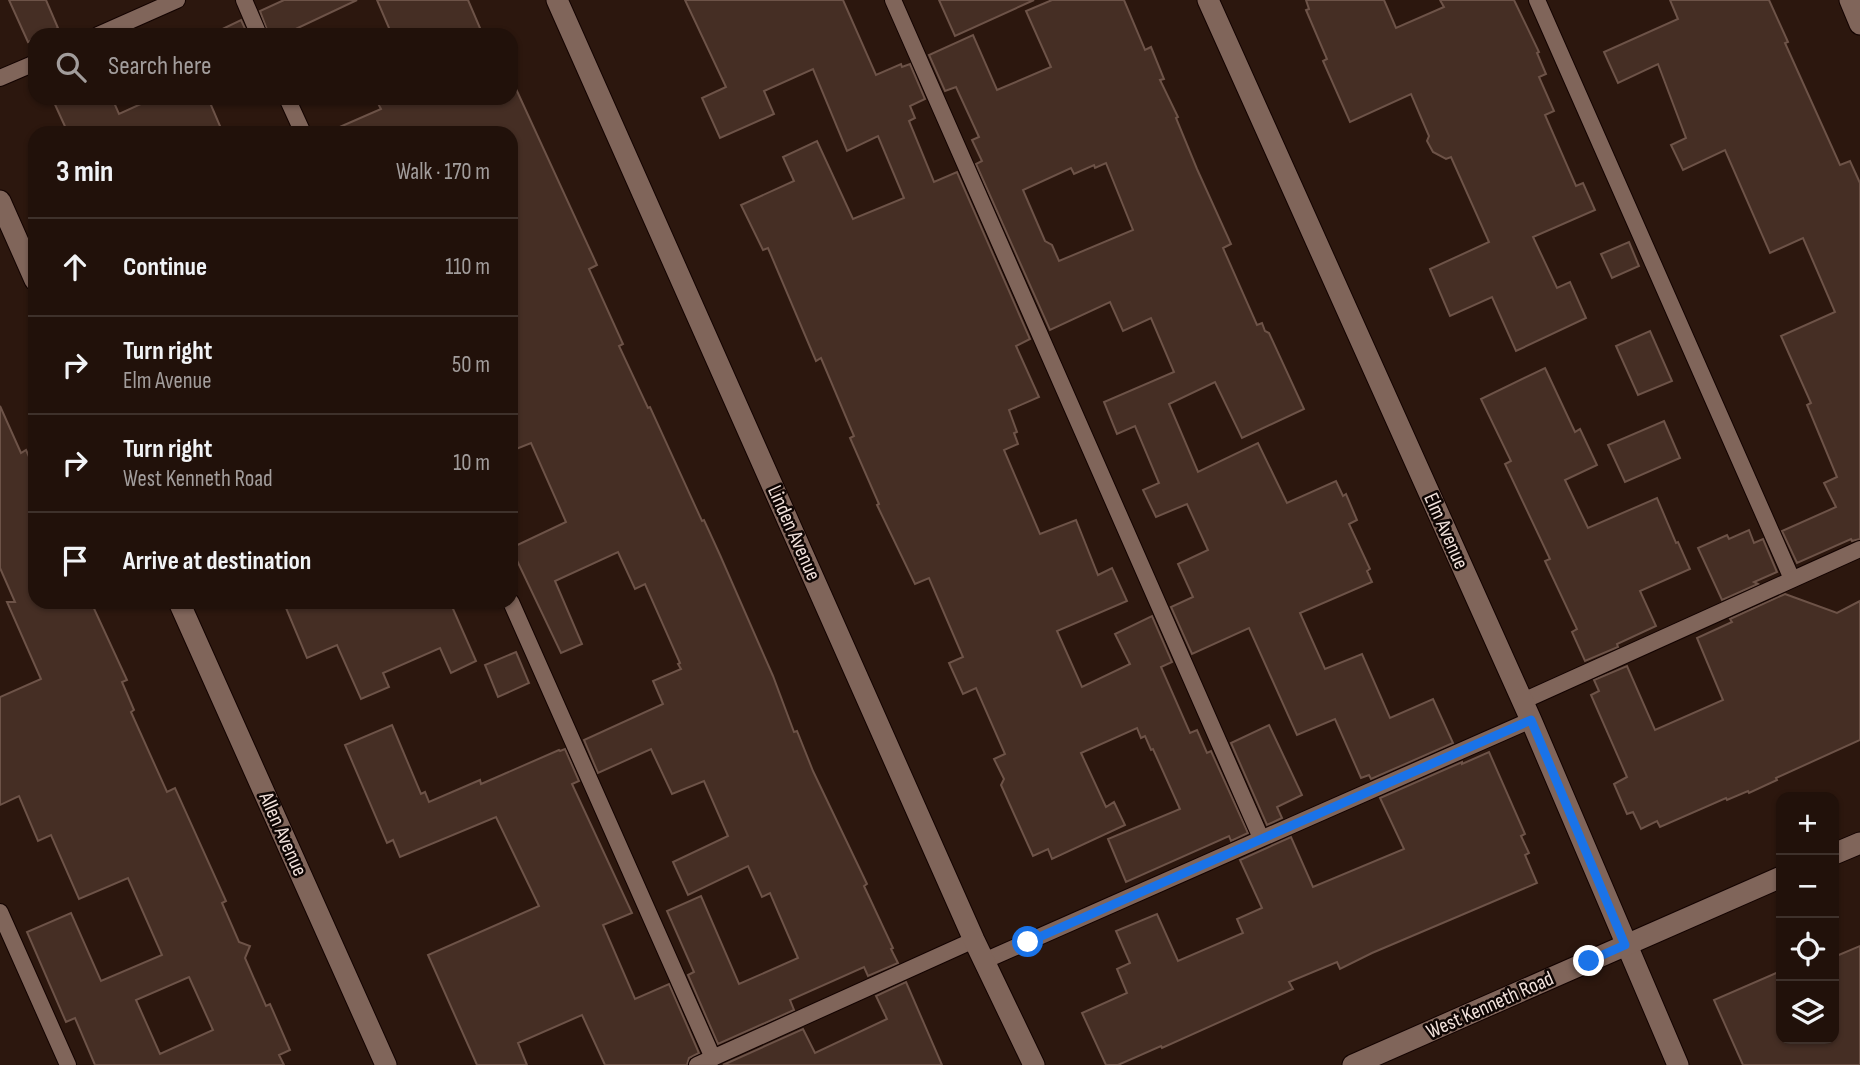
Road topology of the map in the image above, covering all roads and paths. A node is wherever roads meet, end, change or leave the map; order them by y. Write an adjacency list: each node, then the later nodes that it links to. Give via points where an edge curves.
1 (177, 0): 9 (lane)
2 (244, 0): 10 (lane)
3 (556, 0): 27 (street, Linden Avenue)
4 (893, 0): 22 (lane)
5 (1208, 0): 21 (street, Elm Avenue)
6 (1537, 0): 18 (lane)
7 (1850, 0): 8 (street)
8 (1860, 24)
9 (114, 28)
10 (256, 28)
11 (28, 66): 12 (lane)
12 (0, 78)
13 (290, 105): 14 (lane)
14 (300, 126)
15 (0, 201): 16 (street)
16 (28, 264)
17 (1860, 549): 18 (lane)
18 (1792, 579): 21 (lane)
19 (182, 609): 32 (street, Allen Avenue)
20 (514, 609): 30 (lane)
21 (1527, 710): 22 (lane); 28 (street, Elm Avenue)
22 (1261, 838): 29 (lane)
23 (1860, 843): 24 (street)
24 (1839, 852)
25 (1776, 879): 28 (street, West Kenneth Road)
26 (0, 912): 31 (lane)
27 (974, 940): 29 (street, Linden Avenue); 30 (lane)
28 (1625, 945): 35 (street, West Kenneth Road); 36 (street, Elm Avenue)
29 (984, 961): 34 (street, Linden Avenue)
30 (713, 1058): 33 (lane)
31 (68, 1065)
32 (386, 1065)
33 (697, 1065)
34 (1034, 1065)
35 (1353, 1065)
36 (1678, 1065)

